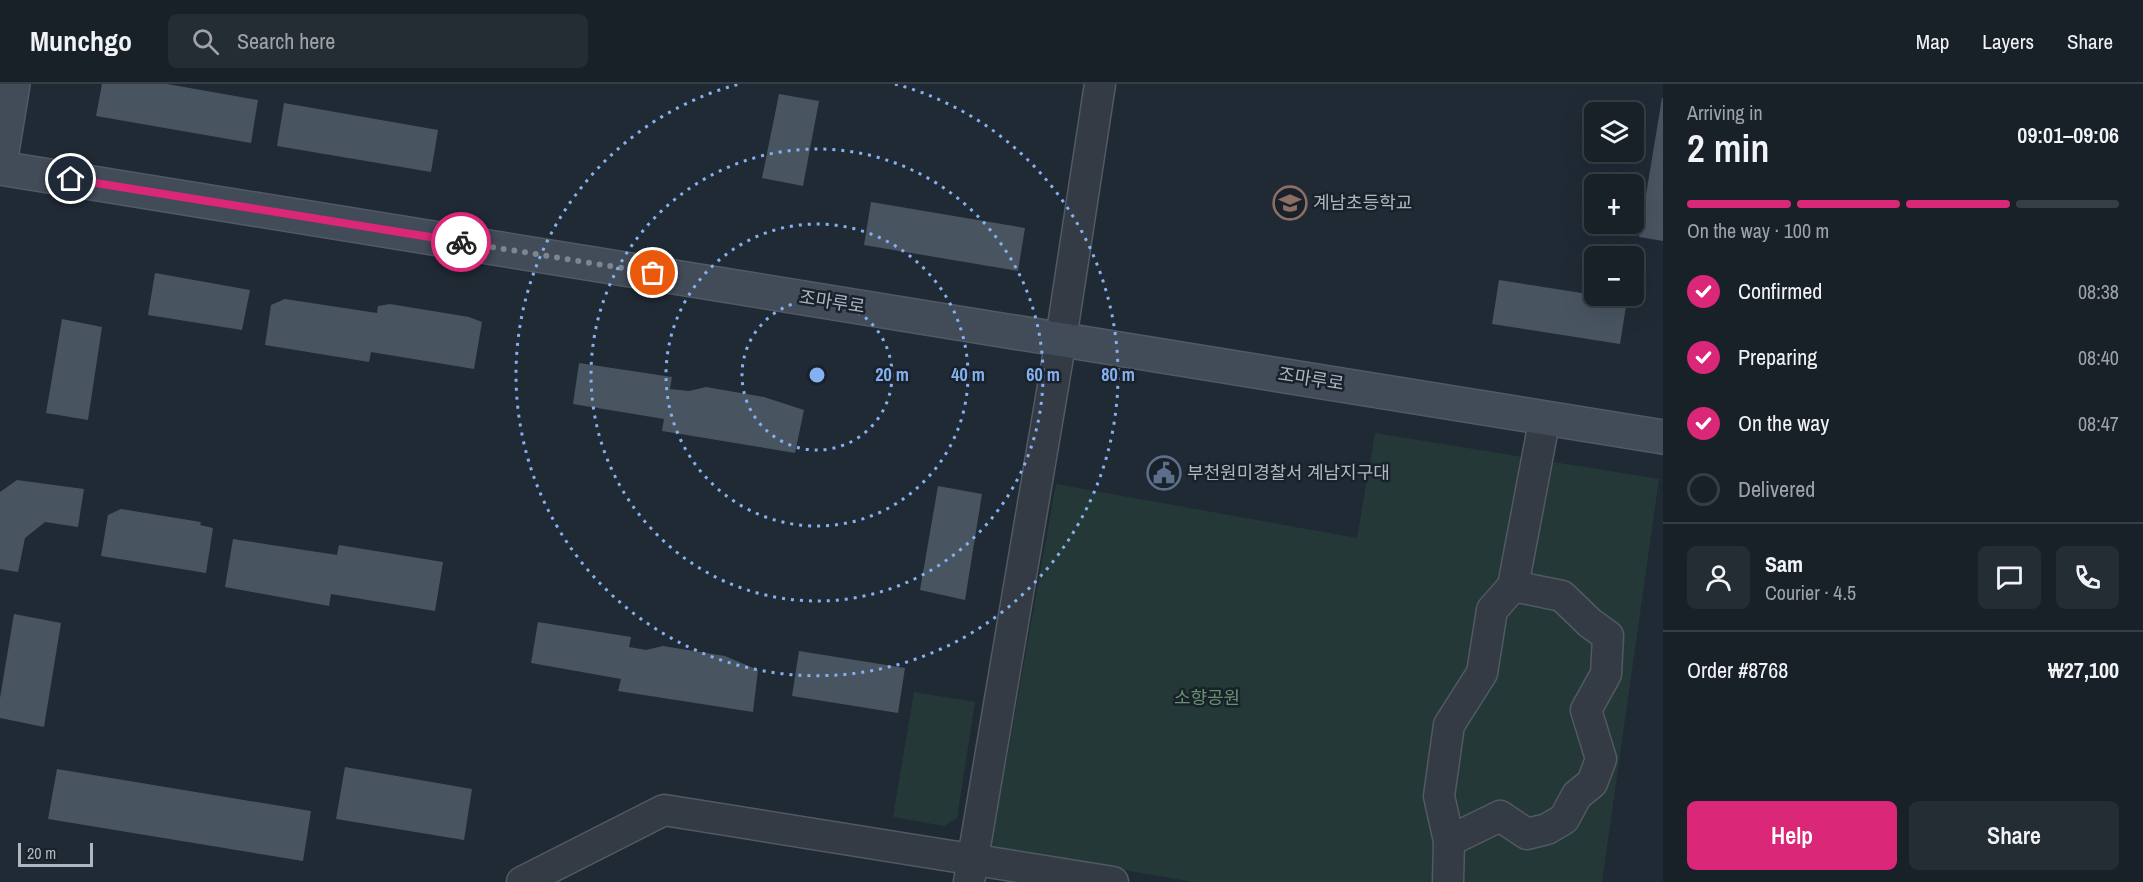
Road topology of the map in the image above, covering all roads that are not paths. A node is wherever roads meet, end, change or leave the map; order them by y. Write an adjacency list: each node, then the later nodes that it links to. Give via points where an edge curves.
1 (13, 84): 3 (street)
2 (1100, 84): 4 (street)
3 (0, 166): 4 (street, 조마루로)
4 (1061, 339): 5 (street, 조마루로); 9 (street)
5 (1545, 417): 6 (street, 조마루로); 7 (street)
6 (1663, 437)
7 (1513, 586): 8 (street, via 1492,610 1482,673 1449,725 1439,796); 8 (street, via 1562,596 1608,636 1606,674 1586,710 1601,759 1592,783 1577,795 1564,819 1547,829 1527,834 1500,816)
8 (1449, 841): 12 (street)
9 (971, 871): 10 (street, via 664,810); 11 (street)
10 (522, 882)
11 (1113, 882)
12 (1448, 882)

